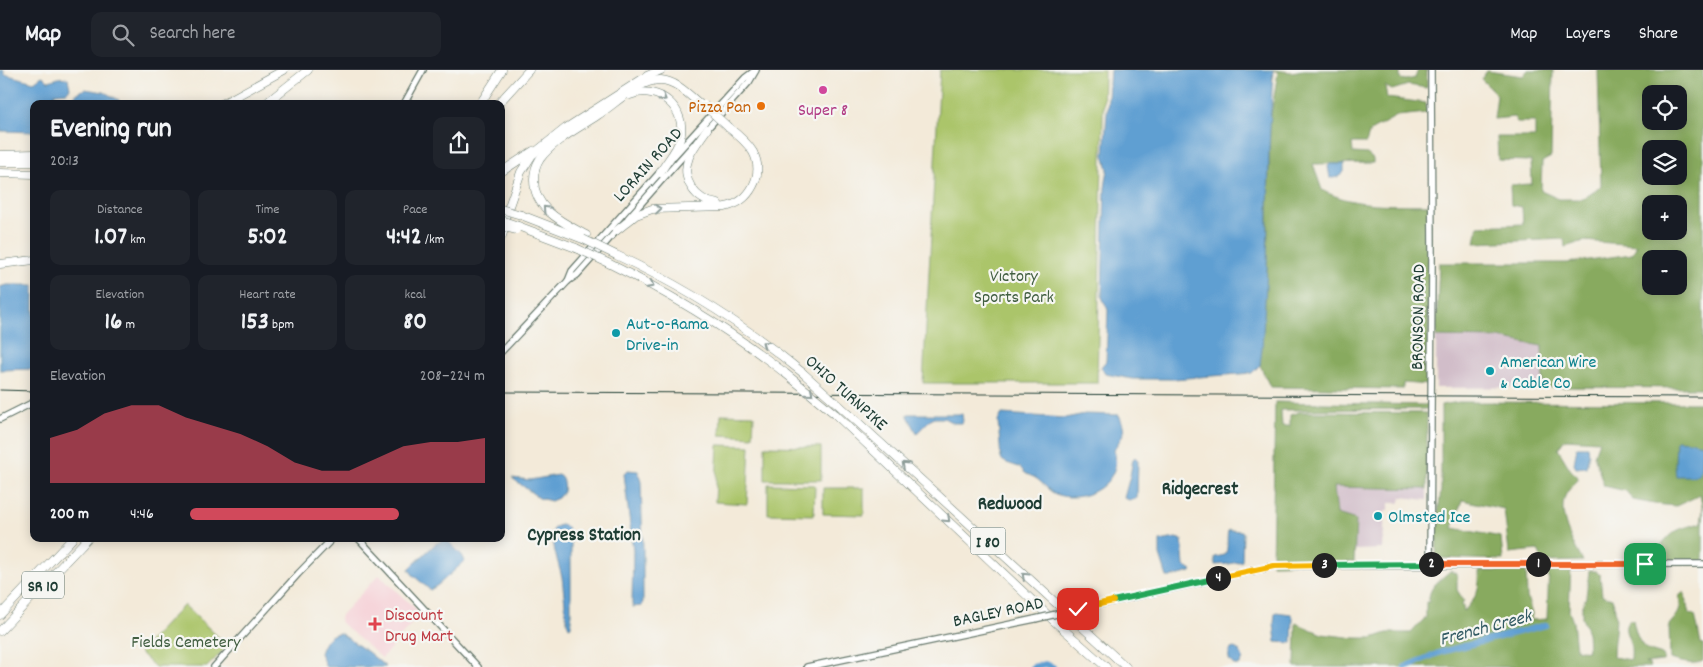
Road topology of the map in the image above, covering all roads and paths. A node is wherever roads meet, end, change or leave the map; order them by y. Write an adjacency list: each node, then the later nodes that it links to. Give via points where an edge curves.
1 (284, 70): 10 (highway)
2 (308, 70): 11 (highway)
3 (423, 70): 12 (street)
4 (502, 70): 13 (highway)
5 (530, 70): 14 (highway)
6 (661, 70): 9 (highway)
7 (1432, 70): 48 (street, BRONSON ROAD)
8 (755, 71): 18 (street, LORAIN ROAD, via 749,82); 27 (street, LORAIN ROAD, via 744,78)
9 (632, 86): 16 (highway, via 651,78 667,78 681,85); 19 (highway)
10 (229, 100)
11 (270, 100)
12 (406, 100)
13 (483, 100)
14 (502, 100)
15 (618, 101): 16 (highway, via 642,85 659,80 676,85); 20 (highway); 27 (highway, one-way to 27, via 649,92 665,98 676,109 681,124 680,140)
16 (703, 105): 17 (highway, bridge)
17 (727, 127): 18 (highway, via 749,152 754,173 743,195 722,204 702,199 687,178 689,158); 36 (highway, one-way to 17, via 636,215 652,209 725,207 745,197 756,181 756,161 750,148)
18 (706, 129): 31 (street, LORAIN ROAD)
19 (552, 139): 25 (highway); 30 (highway, via 532,155 523,168)
20 (560, 141): 33 (highway, via 540,152 527,166); 37 (highway, one-way to 20, via 552,215 536,192 534,178 538,163)
21 (30, 154): 22 (highway)
22 (0, 155)
23 (0, 162): 24 (highway)
24 (30, 162)
25 (505, 169)
26 (0, 173): 28 (highway)
27 (660, 173): 31 (street, LORAIN ROAD)
28 (30, 174)
29 (505, 210): 37 (highway, bridge)
30 (505, 217)
31 (624, 218): 36 (street, LORAIN ROAD); 40 (street, LORAIN ROAD, via 572,271)
32 (505, 222): 35 (highway, bridge)
33 (505, 226)
34 (505, 228): 35 (highway, bridge)
35 (517, 228): 55 (highway, OHIO TURNPIKE / I 80, one-way to 55, bridge, via 576,248 608,263 702,314 746,343 834,414)
36 (616, 231): 40 (street, LORAIN ROAD)
37 (584, 237): 56 (highway, OHIO TURNPIKE / I 80, one-way to 37, bridge, via 803,373 719,312)
38 (30, 260): 39 (highway)
39 (0, 264)
40 (568, 281): 41 (street, LORAIN ROAD)
41 (505, 348)
42 (30, 404): 43 (street)
43 (0, 419)
44 (69, 542): 50 (highway, SR 10)
45 (84, 542): 51 (highway, SR 10)
46 (329, 542): 52 (street)
47 (362, 542): 53 (street)
48 (1430, 564): 49 (street, BAGLEY ROAD); 54 (street, BAGLEY ROAD, bridge, via 1273,566)
49 (1703, 564)
50 (0, 615)
51 (0, 631)
52 (214, 667)
53 (478, 667)
54 (807, 667)
55 (1106, 667)
56 (1126, 667)

